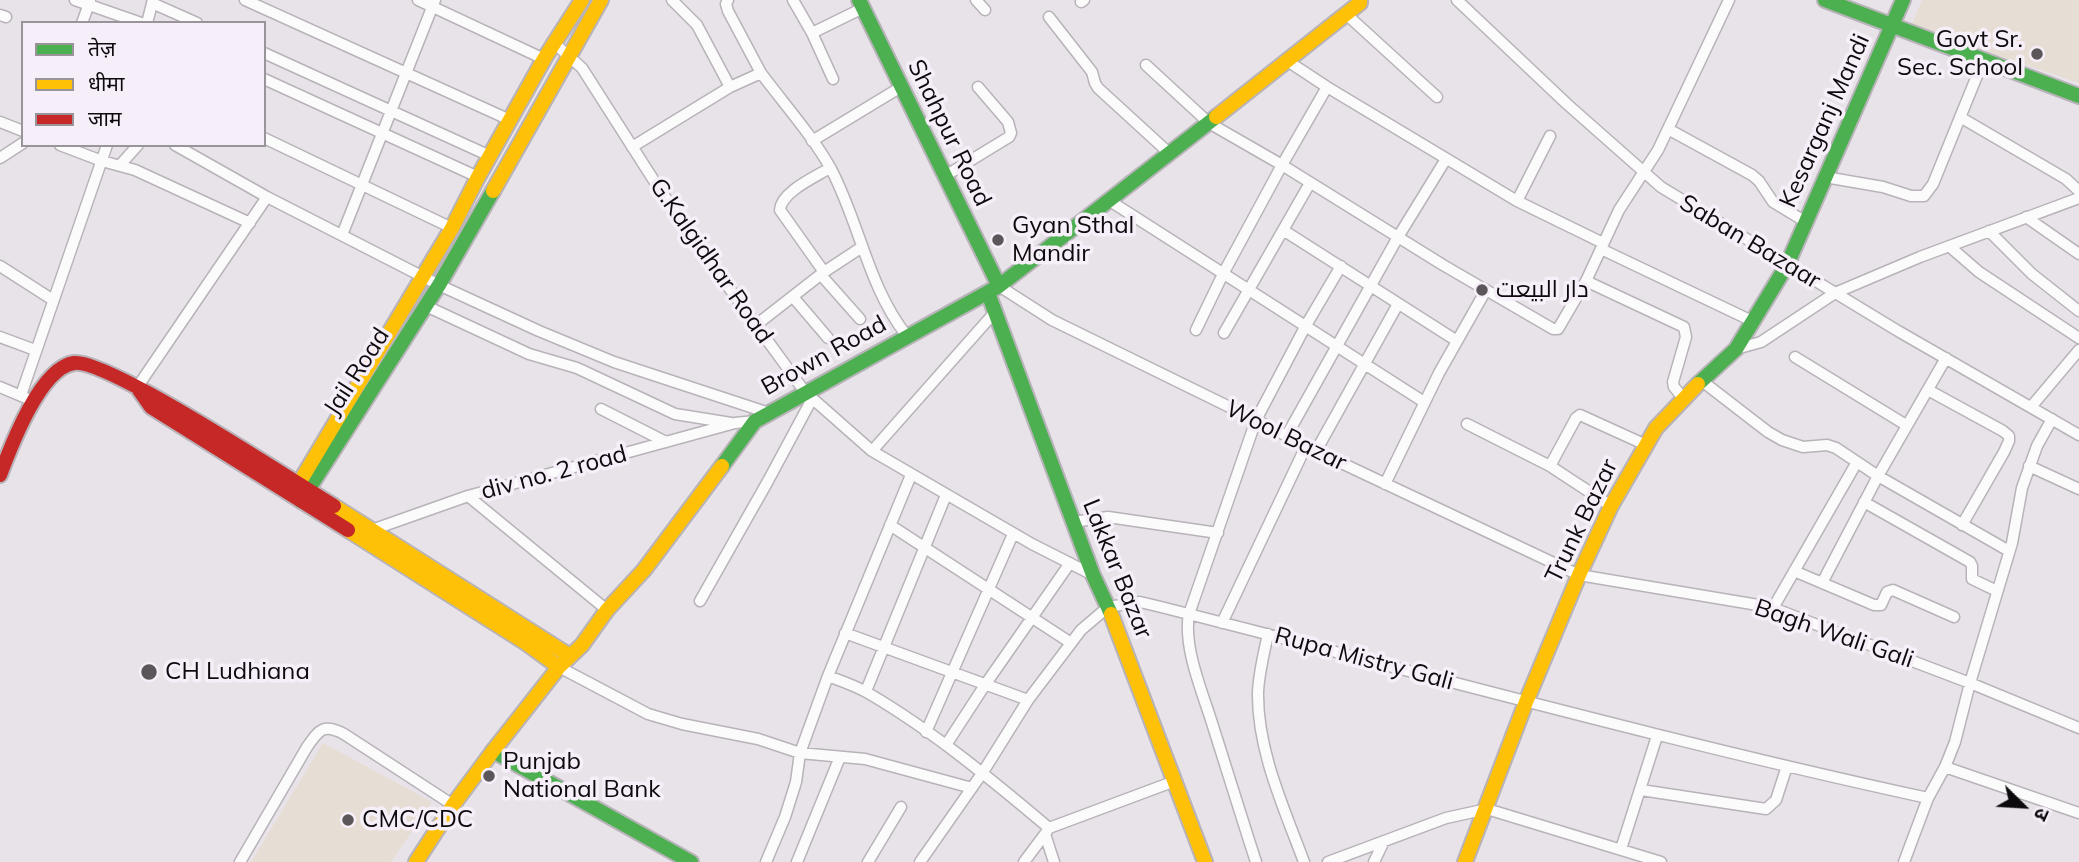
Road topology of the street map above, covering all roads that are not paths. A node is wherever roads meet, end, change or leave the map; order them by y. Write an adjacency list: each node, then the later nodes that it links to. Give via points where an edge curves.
1 (75, 0): 16 (street)
2 (245, 0): 36 (street)
3 (418, 0): 17 (street)
4 (601, 0): 30 (street, Jail Road)
5 (672, 0): 39 (street, via 697,25)
6 (728, 0): 35 (street, via 728,11)
7 (793, 0): 27 (street)
8 (976, 0): 19 (street)
9 (1457, 0): 70 (street, Saban Bazaar)
10 (1729, 0): 50 (street)
11 (1825, 0): 26 (street)
12 (1903, 0): 26 (street, Kesarganj Mandi)
13 (153, 1): 24 (street); 25 (street)
14 (579, 1): 28 (street, Jail Road)
15 (1361, 1): 20 (street, Brown Road)
16 (90, 2): 22 (street); 23 (street)
17 (433, 3): 31 (street); 36 (street)
18 (861, 4): 27 (street); 40 (street, Shahpur Road)
19 (985, 10)
20 (1346, 14): 32 (street, Brown Road); 44 (street)
21 (1049, 17): 62 (street, via 1092,72 1098,88)
22 (83, 21)
23 (136, 21)
24 (148, 21)
25 (193, 21)
26 (1893, 24): 33 (street); 73 (street, Kesarganj Mandi)
27 (812, 33): 37 (street)
28 (554, 43): 30 (street, G.Kalgidhar Road); 31 (street, Jail Road)
29 (266, 54): 45 (street)
30 (568, 54): 61 (street, G.Kalgidhar Road, via 582,68); 100 (street, Jail Road)
31 (544, 59): 47 (street, Jail Road)
32 (1286, 60): 42 (street); 49 (street, Brown Road)
33 (1983, 61): 43 (street); 46 (street)
34 (1146, 65): 49 (street)
35 (761, 73): 39 (street); 55 (street)
36 (405, 75): 45 (street); 47 (street)
37 (833, 79)
38 (266, 80): 52 (street)
39 (730, 87): 61 (street)
40 (901, 87): 55 (street); 71 (street, Shahpur Road)
41 (978, 87): 71 (street, via 1012,133)
42 (1327, 87): 65 (street); 68 (street)
43 (2079, 96)
44 (1437, 97)
45 (391, 111): 52 (street); 63 (street)
46 (1960, 117): 73 (street, via 1924,196); 76 (street)
47 (510, 120): 63 (street, Jail Road)
48 (0, 122): 51 (street)
49 (1209, 123): 62 (street, Brown Road); 68 (street)
50 (1668, 129): 70 (street); 84 (street, via 1752,175)
51 (21, 130)
52 (382, 133): 72 (street); 75 (street)
53 (1550, 136): 80 (street)
54 (266, 139): 75 (street)
55 (812, 141): 69 (street)
56 (21, 145): 64 (street)
57 (65, 147): 66 (street)
58 (106, 147): 66 (street)
59 (136, 147): 67 (street)
60 (179, 147): 77 (street)
61 (632, 147): 114 (street, G.Kalgidhar Road)
62 (1169, 153): 79 (street, Brown Road)
63 (490, 156): 72 (street, Jail Road)
64 (0, 158)
65 (1447, 159): 80 (street); 88 (street)
66 (102, 161): 67 (street); 107 (street)
67 (120, 165): 82 (street)
68 (1282, 165): 74 (street); 97 (street)
69 (830, 168): 91 (street); 96 (street, via 780,204 782,216)
70 (1645, 173): 89 (street, via 1619,210); 93 (street, Saban Bazaar)
71 (945, 176): 102 (street, Shahpur Road)
72 (478, 177): 83 (street, Jail Road)
73 (1825, 177): 84 (street, Kesarganj Mandi)
74 (1310, 183): 85 (street); 88 (street)
75 (361, 184): 83 (street); 87 (street)
76 (2079, 191)
77 (267, 197): 82 (street); 87 (street)
78 (2079, 198): 81 (street)
79 (1110, 201): 97 (street); 102 (street, Brown Road)
80 (1517, 201): 89 (street)
81 (2026, 217): 86 (street); 92 (street)
82 (250, 223): 134 (street)
83 (452, 228): 98 (street, Jail Road)
84 (1803, 229): 93 (street, Trunk Bazar)
85 (1283, 230): 95 (street); 104 (street)
86 (1989, 231): 90 (street); 110 (street, via 2032,274)
87 (342, 235): 98 (street)
88 (1398, 237): 101 (street); 103 (street)
89 (1602, 246): 99 (street); 113 (street)
90 (1949, 246): 105 (street); 121 (street, via 1979,272)
91 (862, 247): 96 (street); 118 (street, via 885,305)
92 (2079, 254)
93 (1787, 265): 105 (street, Saban Bazaar); 113 (street, Trunk Bazar)
94 (0, 266): 107 (street)
95 (1341, 266): 101 (street); 115 (street)
96 (822, 273): 106 (street); 112 (street)
97 (1223, 274): 104 (street); 116 (street)
98 (423, 277): 100 (street); 124 (street, Jail Road)
99 (1586, 281): 103 (street, via 1556,330); 138 (street, via 1684,327 1686,337 1673,382)
100 (439, 285): 109 (street, Jail Road); 142 (street, via 614,362)
101 (1371, 287): 108 (street); 123 (street)
102 (994, 289): 111 (street, Lakkar Bazar); 118 (street, Brown Road); 144 (street, Wool Bazar)
103 (1486, 290): 122 (street)
104 (1248, 291): 115 (street); 117 (street)
105 (1835, 293): 125 (street, via 1761,342); 130 (street, Saban Bazaar)
106 (793, 297): 114 (street); 120 (street)
107 (53, 300): 126 (street)
108 (1398, 304): 122 (street); 131 (street)
109 (426, 306): 128 (street, Jail Road); 146 (street, via 675,414)
110 (2079, 311)
111 (995, 312): 154 (street); 170 (street, Lakkar Bazar)
112 (860, 319)
113 (1752, 321): 125 (street, Trunk Bazar)
114 (756, 325): 136 (street, G.Kalgidhar Road)
115 (1305, 327): 123 (street); 144 (street)
116 (1196, 330)
117 (1224, 333)
118 (907, 336): 136 (street, Brown Road)
119 (0, 337): 126 (street)
120 (828, 338)
121 (2079, 338)
122 (1457, 341): 139 (street)
123 (1336, 346): 131 (street); 149 (street)
124 (381, 347): 128 (street); 165 (street, Jail Road)
125 (1736, 349): 132 (street, Trunk Bazar)
126 (35, 350): 137 (street)
127 (2079, 350): 140 (street)
128 (395, 356): 165 (street, Jail Road)
129 (1795, 357): 148 (street)
130 (1946, 358): 135 (street); 140 (street, Saban Bazaar)
131 (1365, 364): 139 (street); 155 (street)
132 (1702, 381): 138 (street, Trunk Bazar); 157 (street, via 1782,440 1803,447 1827,444)
133 (0, 387): 137 (street)
134 (138, 390): 137 (street, via 92,366 73,363); 165 (street, via 156,397)
135 (1928, 390): 148 (street); 172 (street, via 2009,436)
136 (809, 396): 142 (street, Brown Road); 154 (street, G.Kalgidhar Road); 186 (street, via 768,481)
137 (27, 398): 156 (street)
138 (1683, 398): 152 (street, Trunk Bazar)
139 (1424, 402): 163 (street)
140 (2031, 407): 143 (street, Saban Bazaar)
141 (601, 409): 151 (street)
142 (769, 413): 145 (street, Brown Road)
143 (2052, 419): 150 (street, Saban Bazaar); 159 (street)
144 (1256, 420): 149 (street, Wool Bazar); 174 (street)
145 (755, 421): 146 (street, div no. 2 road); 189 (street, Brown Road, via 644,570)
146 (735, 423): 151 (street, div no. 2 road)
147 (1467, 424): 158 (street)
148 (1906, 425): 162 (street)
149 (1287, 435): 153 (street, Wool Bazar)
150 (2079, 435)
151 (666, 442): 167 (street, div no. 2 road)
152 (1646, 445): 158 (street, via 1580,415); 169 (street, Trunk Bazar)
153 (1306, 446): 155 (street, Wool Bazar); 193 (street)
154 (872, 451): 161 (street, G.Kalgidhar Road)
155 (1316, 451): 163 (street, Wool Bazar)
156 (4, 453): 160 (street)
157 (1857, 462): 162 (street); 180 (street)
158 (1550, 466): 169 (street)
159 (2029, 466): 164 (street); 178 (street)
160 (0, 475)
161 (911, 475): 166 (street, G.Kalgidhar Road); 171 (street)
162 (1878, 476): 168 (street); 172 (street)
163 (1385, 484): 182 (street, Wool Bazar)
164 (2079, 489)
165 (300, 493): 173 (street); 175 (street)
166 (946, 495): 176 (street, G.Kalgidhar Road); 177 (street)
167 (468, 496): 173 (street, div no. 2 road); 189 (street)
168 (1864, 502): 183 (street); 185 (street, via 1970,562 1972,579)
169 (1611, 506): 182 (street, Trunk Bazar)
170 (1073, 522): 174 (street, via 1108,517); 181 (street, Lakkar Bazar)
171 (890, 525): 177 (street); 194 (street)
172 (1962, 525): 178 (street)
173 (373, 530): 175 (street, div no. 2 road); 198 (street)
174 (1218, 533): 190 (street)
175 (355, 534): 199 (street)
176 (1013, 534): 179 (street, G.Kalgidhar Road); 184 (street)
177 (924, 547): 184 (street); 197 (street)
178 (2009, 551): 185 (street)
179 (1070, 563): 181 (street, G.Kalgidhar Road); 192 (street)
180 (1794, 571): 183 (street); 188 (street)
181 (1093, 575): 187 (street, Lakkar Bazar)
182 (1579, 575): 188 (street, Bagh Wali Gali); 206 (street, Trunk Bazar)
183 (1822, 583): 191 (street, via 1878,606 1893,590)
184 (990, 590): 192 (street); 200 (street)
185 (1997, 591): 202 (street)
186 (700, 601)
187 (1108, 607): 190 (street, Rupa Mistry Gali, via 1140,602); 196 (street, via 1081,629); 217 (street, Lakkar Bazar)
188 (1773, 608): 202 (street, Bagh Wali Gali)
189 (607, 610): 198 (street, Brown Road)
190 (1189, 614): 193 (street, Rupa Mistry Gali); 239 (street, via 1188,636 1200,683)
191 (1954, 617)
192 (1033, 618): 196 (street); 203 (street)
193 (1222, 623): 195 (street, Rupa Mistry Gali)
194 (845, 633): 197 (street); 201 (street)
195 (1268, 634): 206 (street, Rupa Mistry Gali); 240 (street, via 1258,693 1263,741)
196 (1072, 643): 205 (street)
197 (884, 647): 200 (street); 204 (street)
198 (570, 656): 199 (street, Brown Road)
199 (559, 667): 211 (street, Brown Road); 212 (street, via 648,715)
200 (952, 673): 203 (street); 208 (street)
201 (828, 676): 204 (street); 212 (street)
202 (1970, 683): 207 (street, Bagh Wali Gali); 215 (street)
203 (985, 685): 205 (street); 210 (street)
204 (866, 691): 208 (street)
205 (1028, 700): 216 (street)
206 (1526, 702): 209 (street, Rupa Mistry Gali); 223 (street, Trunk Bazar)
207 (2079, 728)
208 (926, 732): 210 (street)
209 (1657, 736): 214 (street, Rupa Mistry Gali); 219 (street)
210 (946, 745): 216 (street)
211 (493, 751): 221 (street, Brown Road); 231 (street)
212 (800, 753): 213 (street); 232 (street, via 796,782)
213 (840, 757): 218 (street, via 874,761); 233 (street)
214 (1787, 766): 219 (street, via 1776,800 1766,809); 220 (street, Rupa Mistry Gali)
215 (1945, 767): 220 (street); 224 (street)
216 (983, 772): 218 (street); 225 (street)
217 (1175, 781): 225 (street); 238 (street, Lakkar Bazar)
218 (972, 788): 235 (street)
219 (1640, 790): 227 (street)
220 (1928, 798): 245 (street)
221 (453, 805): 229 (street, via 344,734 327,728 318,732 302,755); 230 (street, Brown Road)
222 (901, 807): 234 (street)
223 (1487, 809): 226 (street, via 1446,818); 227 (street); 243 (street, Trunk Bazar)
224 (2079, 813)
225 (1047, 831): 236 (street); 237 (street)
226 (1384, 841): 241 (street); 242 (street)
227 (1621, 849): 228 (street)
228 (1636, 859): 244 (street)
229 (240, 862)
230 (416, 862)
231 (691, 862)
232 (766, 862)
233 (797, 862)
234 (868, 862)
235 (920, 862)
236 (1024, 862)
237 (1054, 862)
238 (1205, 862)
239 (1256, 862)
240 (1304, 862)
241 (1328, 862)
242 (1374, 862)
243 (1465, 862)
244 (1661, 862)
245 (1905, 862)

